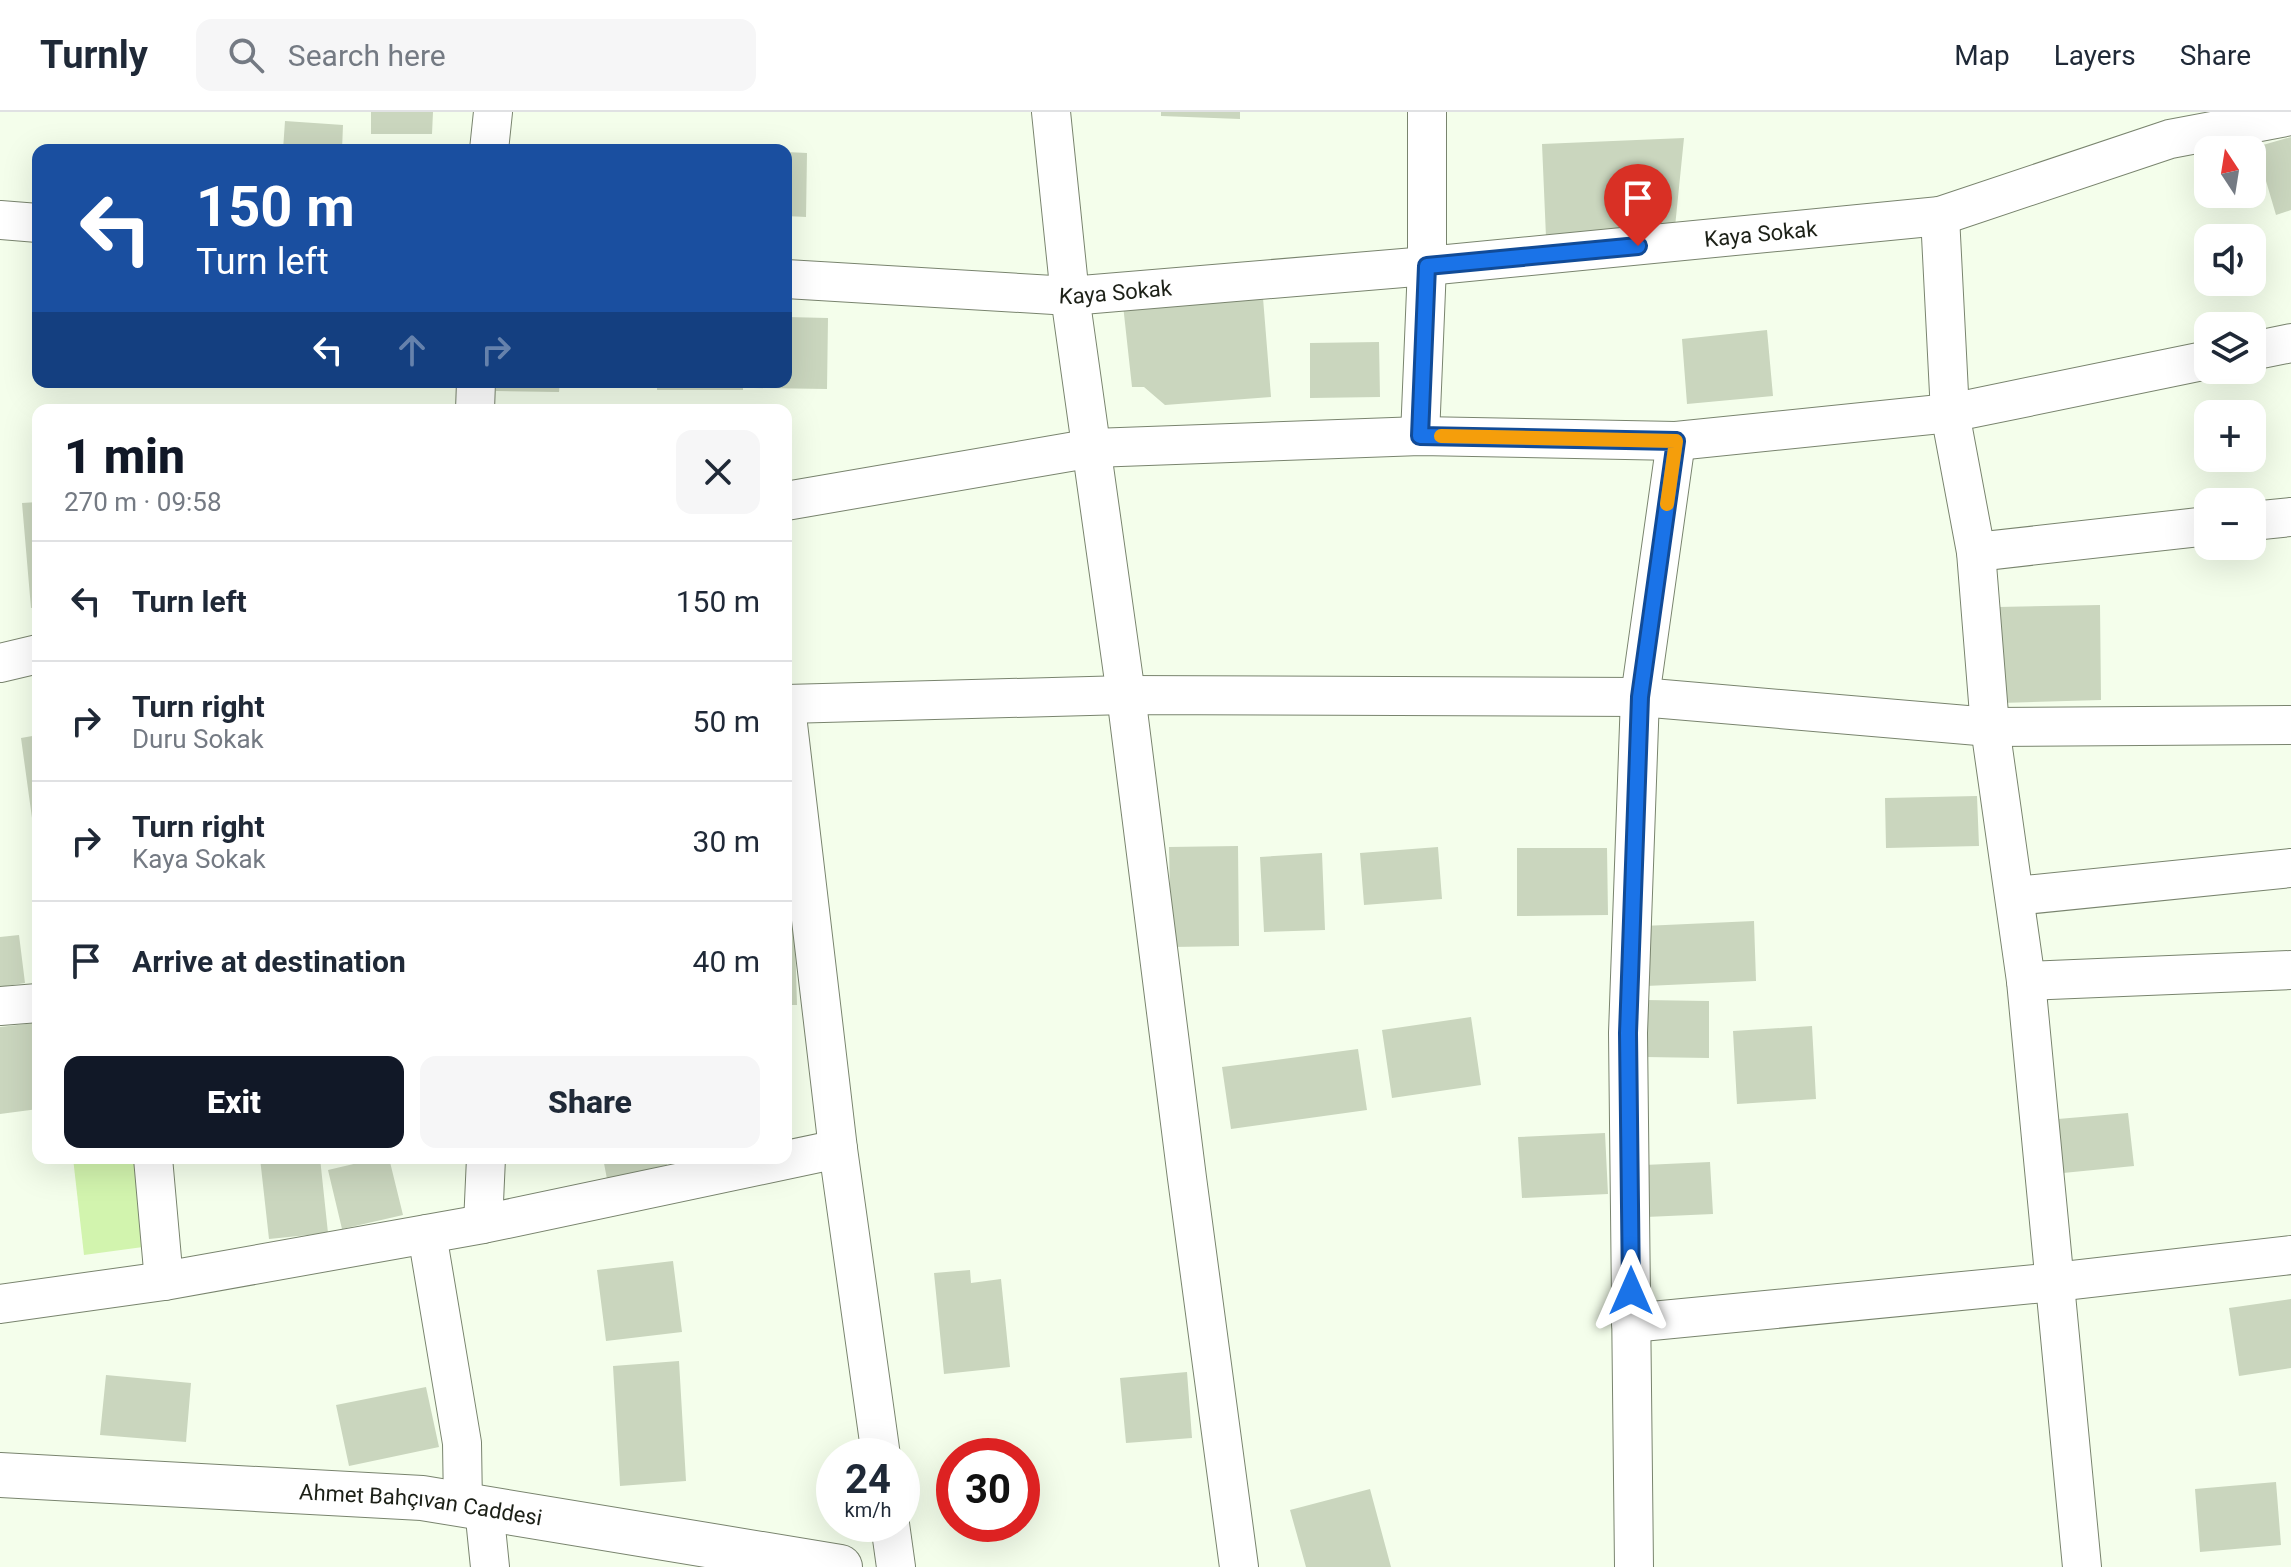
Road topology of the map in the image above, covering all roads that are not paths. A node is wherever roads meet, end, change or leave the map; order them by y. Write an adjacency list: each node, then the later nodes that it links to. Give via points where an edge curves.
1 (493, 112): 6 (street)
2 (1051, 112): 12 (street)
3 (1427, 112): 10 (street)
4 (2291, 116): 5 (street, Kaya Sokak)
5 (2168, 126): 7 (street, Kaya Sokak)
6 (490, 144)
7 (1940, 216): 10 (street, Kaya Sokak); 16 (street)
8 (0, 220): 9 (street)
9 (32, 223)
10 (1427, 266): 12 (street, Kaya Sokak); 17 (street)
11 (792, 279): 12 (street, Kaya Sokak)
12 (1070, 296): 19 (street)
13 (2291, 343): 14 (street)
14 (2266, 348)
15 (2194, 363): 16 (street)
16 (1950, 413): 18 (street); 24 (street)
17 (1420, 436): 18 (street); 19 (street)
18 (1676, 441): 28 (street)
19 (1093, 448): 20 (street); 27 (street)
20 (792, 500)
21 (2291, 517): 22 (street)
22 (2266, 520)
23 (2194, 528): 24 (street)
24 (1976, 552): 31 (street)
25 (32, 655): 26 (street)
26 (0, 663)
27 (1126, 695): 28 (street); 29 (street); 58 (street)
28 (1640, 697): 31 (street); 50 (street, via 1628,1033)
29 (792, 705)
30 (2291, 725): 31 (street)
31 (1990, 727): 34 (street)
32 (792, 756): 39 (street)
33 (2291, 868): 34 (street)
34 (2015, 896): 36 (street)
35 (2291, 970): 36 (street)
36 (2026, 981): 48 (street)
37 (32, 1003): 38 (street)
38 (0, 1006)
39 (838, 1149): 40 (street); 51 (street)
40 (792, 1159)
41 (154, 1164): 47 (street)
42 (486, 1164): 44 (street)
43 (767, 1164): 44 (street)
44 (483, 1224): 45 (street)
45 (427, 1234): 47 (street); 53 (street)
46 (2291, 1255): 48 (street)
47 (164, 1281): 49 (street)
48 (2055, 1282): 50 (street); 60 (street)
49 (0, 1304)
50 (1631, 1323): 59 (street)
51 (878, 1438)
52 (0, 1475): 53 (main road, Ahmet Bahçıvan Caddesi, via 422,1498)
53 (474, 1507): 55 (street); 56 (main road, Ahmet Bahçıvan Caddesi)
54 (893, 1542): 57 (street)
55 (490, 1567)
56 (840, 1567)
57 (896, 1567)
58 (1239, 1567)
59 (1634, 1567)
60 (2082, 1567)

